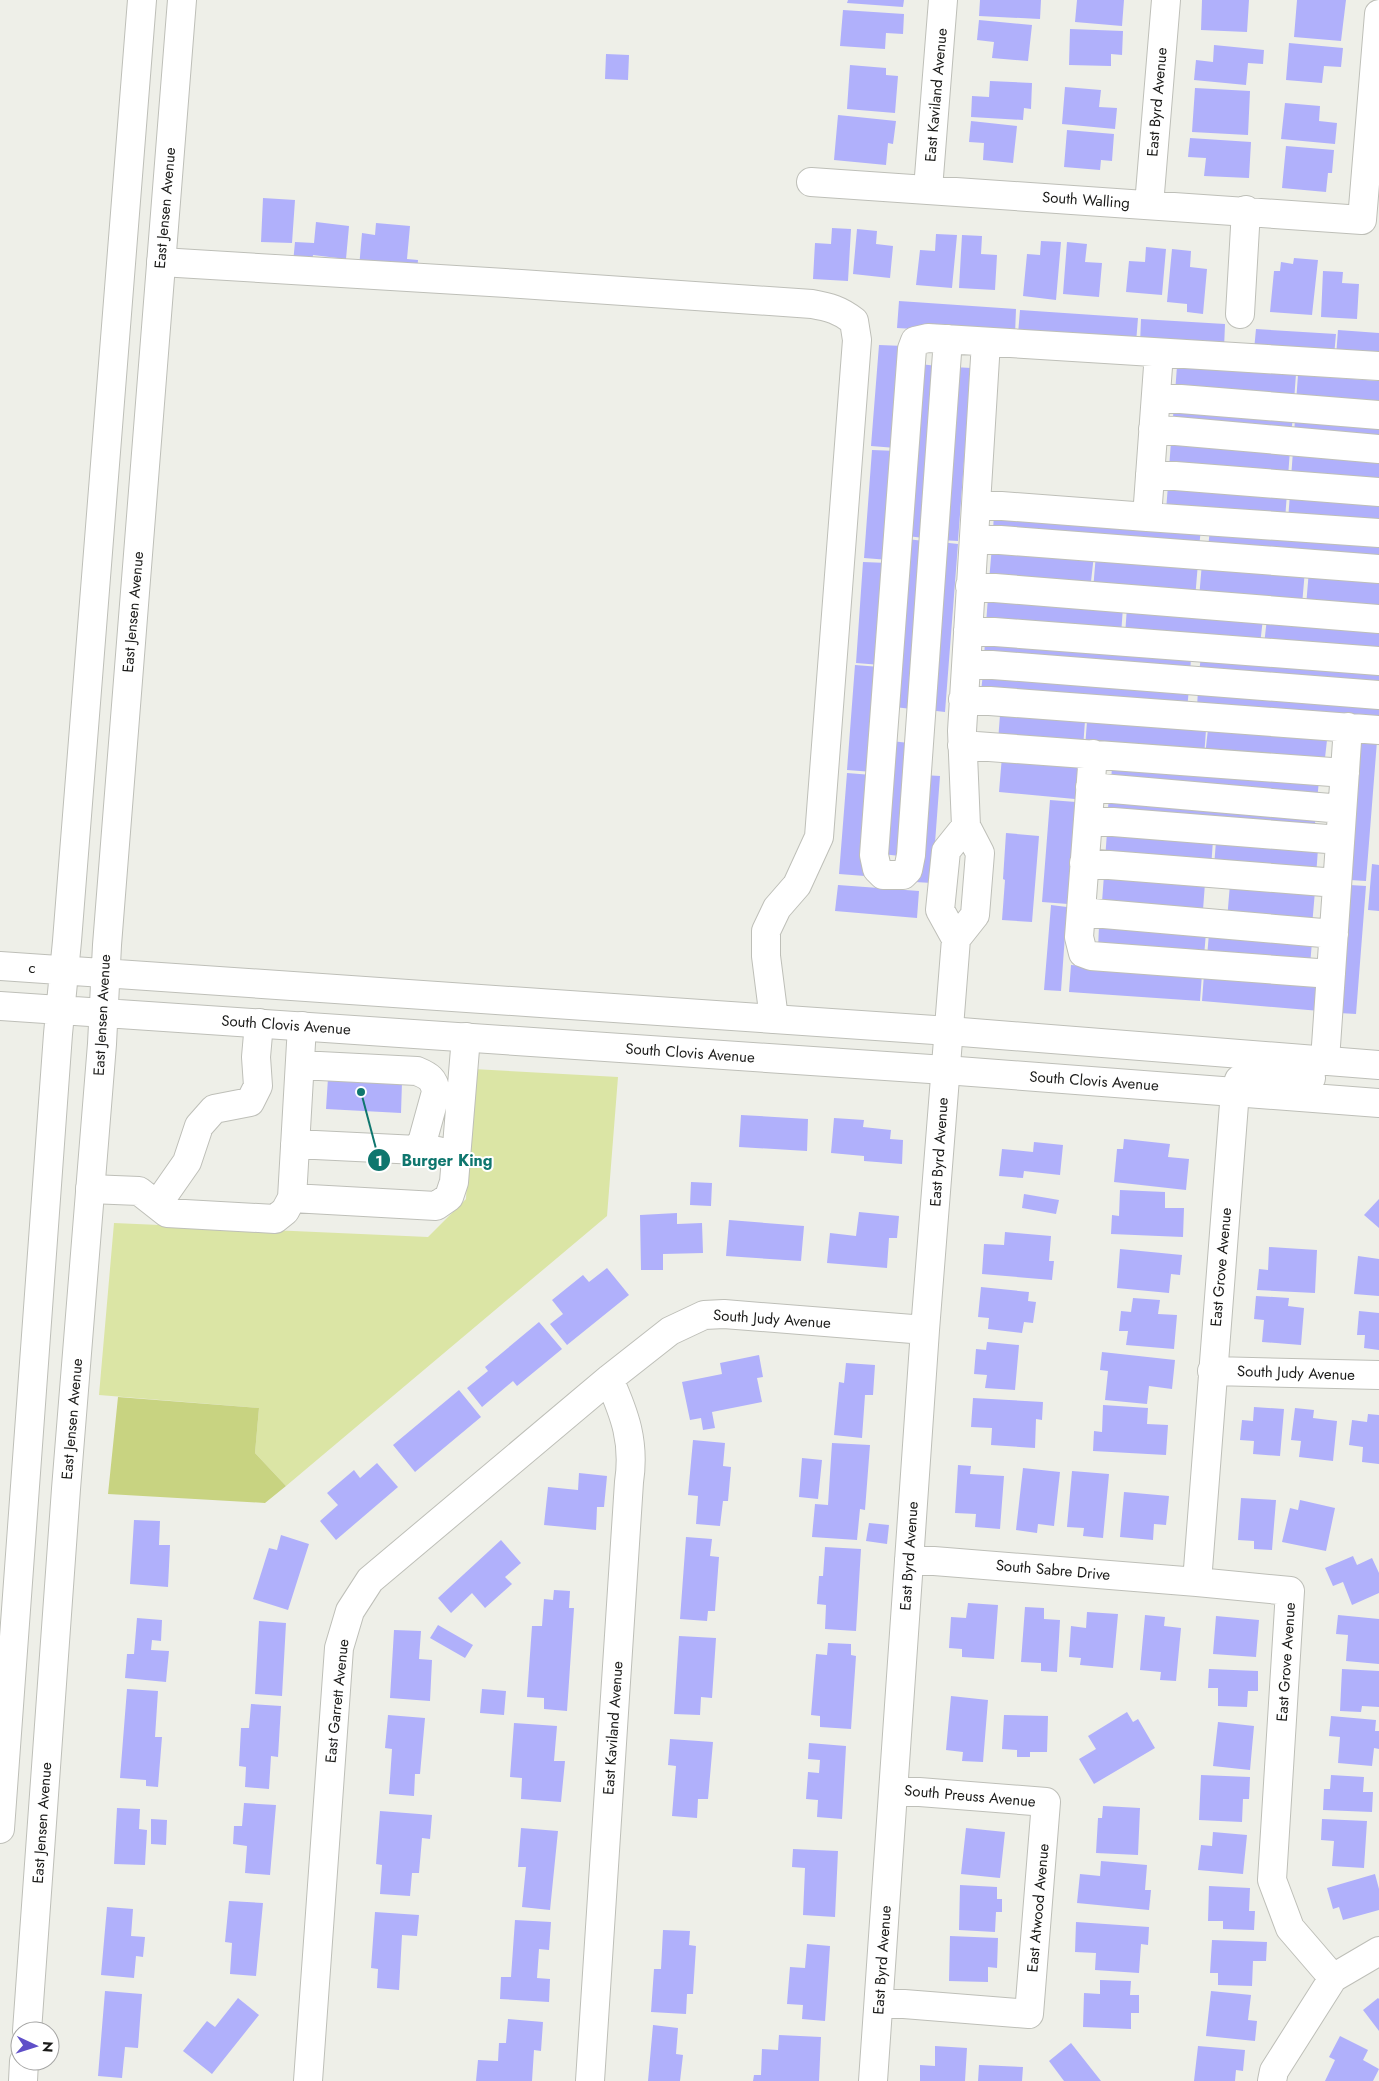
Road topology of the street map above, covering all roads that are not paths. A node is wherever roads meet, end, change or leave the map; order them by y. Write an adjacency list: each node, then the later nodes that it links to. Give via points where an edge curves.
1 (142, 0): 50 (main road)
2 (182, 0): 10 (main road, East Jensen Avenue)
3 (943, 0): 7 (main road, East Kaviland Avenue)
4 (1166, 0): 8 (main road, East Byrd Avenue)
5 (1379, 14): 9 (main road, South Walling, via 1362,220)
6 (811, 182): 7 (main road, South Walling)
7 (928, 190): 8 (main road, South Walling)
8 (1149, 205): 9 (main road, South Walling)
9 (1246, 210): 11 (main road)
10 (161, 262): 51 (main road, East Jensen Avenue); 56 (main road, via 812,304 840,310 854,321 857,340 819,837 797,885 777,908 766,932)
11 (1240, 314)
12 (948, 339): 13 (main road); 34 (main road, via 923,338 915,341 912,349); 35 (main road)
13 (986, 342): 14 (main road); 22 (main road)
14 (1159, 353): 15 (main road); 16 (main road)
15 (1379, 366)
16 (1156, 397): 17 (main road); 18 (main road)
17 (1379, 415)
18 (1153, 429): 19 (main road); 20 (main road)
19 (1379, 449)
20 (1150, 474): 21 (main road); 23 (main road)
21 (1379, 492)
22 (976, 504): 23 (main road); 25 (main road)
23 (1147, 517): 24 (main road)
24 (1379, 534)
25 (974, 538): 26 (main road); 27 (main road)
26 (1379, 568)
27 (970, 586): 28 (main road); 29 (main road)
28 (1379, 619)
29 (968, 630): 30 (main road); 31 (main road)
30 (1379, 661)
31 (967, 663): 32 (main road); 33 (main road)
32 (1379, 695)
33 (964, 698): 36 (main road); 38 (main road)
34 (884, 723): 35 (main road); 35 (main road, via 874,855 877,869 883,875 903,875 908,870)
35 (920, 727): 38 (main road)
36 (1348, 727): 37 (main road); 40 (main road)
37 (1379, 730)
38 (962, 738): 39 (main road); 59 (main road, East Byrd Avenue, via 966,826 980,853 975,915 956,939)
39 (1093, 754): 40 (main road); 41 (main road)
40 (1345, 773): 42 (main road)
41 (1090, 787): 42 (main road); 43 (main road)
42 (1342, 809): 44 (main road)
43 (1088, 820): 44 (main road); 45 (main road)
44 (1340, 840): 46 (main road)
45 (1084, 863): 46 (main road); 47 (main road)
46 (1337, 883): 48 (main road)
47 (1081, 912): 48 (main road); 52 (main road, via 1080,947 1090,956)
48 (1334, 934): 52 (main road)
49 (0, 966): 50 (main road, c)
50 (64, 970): 51 (main road); 54 (main road)
51 (105, 973): 55 (main road, East Jensen Avenue); 56 (main road)
52 (1331, 974): 61 (main road)
53 (0, 1006): 54 (main road, South Clovis Avenue)
54 (60, 1010): 55 (main road, South Clovis Avenue); 83 (main road)
55 (104, 1012): 57 (main road, South Clovis Avenue); 72 (main road, East Jensen Avenue)
56 (774, 1019): 59 (main road)
57 (258, 1023): 58 (main road, South Clovis Avenue); 66 (main road)
58 (302, 1026): 60 (main road, South Clovis Avenue); 64 (main road)
59 (949, 1031): 61 (main road); 63 (main road, East Byrd Avenue)
60 (466, 1037): 63 (main road, South Clovis Avenue); 71 (main road)
61 (1326, 1060): 62 (main road)
62 (1379, 1065)
63 (945, 1070): 67 (main road, South Clovis Avenue); 75 (main road, East Byrd Avenue)
64 (299, 1076): 66 (main road); 69 (main road); 70 (main road, via 416,1072 429,1076 435,1083 436,1092)
65 (1379, 1079): 67 (main road, via 1256,1074 1239,1080)
66 (258, 1086): 74 (main road, via 250,1102 214,1109 199,1126 186,1162)
67 (1235, 1092): 68 (main road, South Clovis Avenue); 76 (main road, East Grove Avenue)
68 (1379, 1103)
69 (295, 1144): 70 (main road); 73 (main road)
70 (420, 1150): 71 (main road)
71 (456, 1152): 73 (main road, via 454,1182 449,1198 436,1206)
72 (90, 1188): 74 (main road, via 139,1192); 87 (main road, East Jensen Avenue)
73 (292, 1198): 74 (main road, via 285,1211 275,1219 168,1213)
74 (157, 1205)
75 (925, 1330): 78 (main road, South Judy Avenue, via 704,1315 670,1331); 79 (main road, East Byrd Avenue)
76 (1212, 1371): 77 (main road, South Judy Avenue); 80 (main road, East Grove Avenue)
77 (1379, 1376)
78 (609, 1379): 89 (main road, East Garrett Avenue, via 370,1580 350,1611 339,1648); 90 (main road, East Kaviland Avenue, via 623,1411 632,1461)
79 (909, 1559): 80 (main road, South Sabre Drive); 81 (main road, East Byrd Avenue)
80 (1197, 1582): 85 (main road, East Grove Avenue, via 1290,1592 1272,1880 1290,1928)
81 (894, 1790): 82 (main road, South Preuss Avenue); 86 (main road, East Byrd Avenue)
82 (1046, 1802): 86 (main road, East Atwood Avenue, via 1029,2014)
83 (0, 1829)
84 (1379, 1951): 85 (main road)
85 (1334, 1978): 88 (main road)
86 (880, 2002): 91 (main road, East Byrd Avenue)
87 (27, 2021)
88 (1273, 2076)
89 (308, 2081)
90 (590, 2081)
91 (873, 2081)

